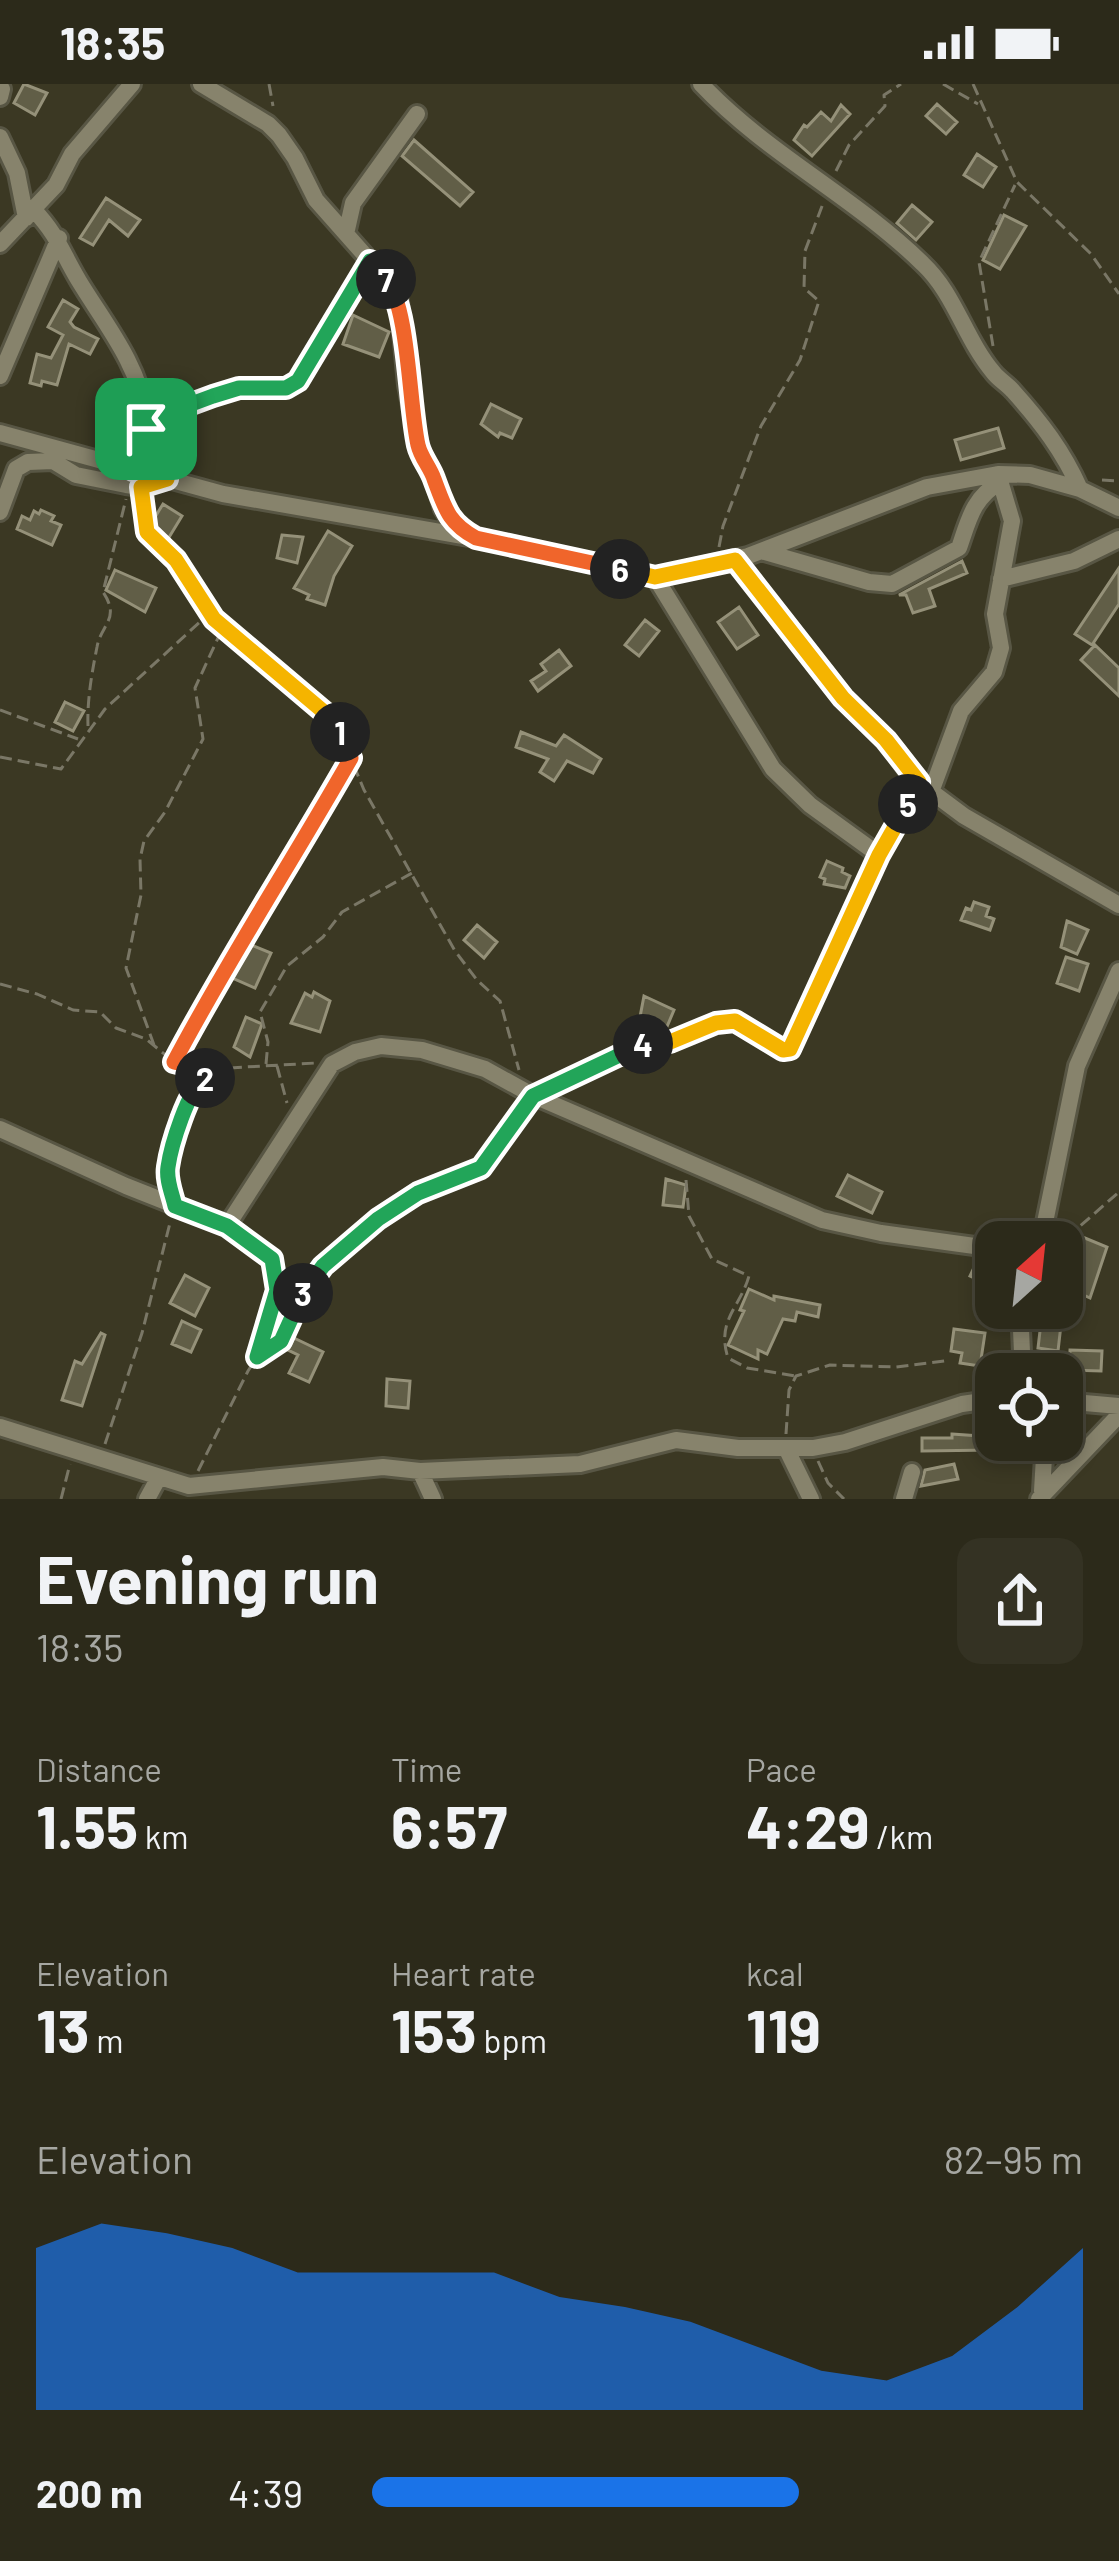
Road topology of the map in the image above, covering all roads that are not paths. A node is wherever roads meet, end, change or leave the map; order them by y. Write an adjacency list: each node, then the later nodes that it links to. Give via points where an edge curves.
1 (132, 84): 6 (street)
2 (200, 84): 7 (street, via 279,135)
3 (701, 84): 14 (street, via 936,277 992,372 1043,425)
4 (417, 114): 7 (street, via 352,203)
5 (0, 137): 6 (street)
6 (30, 214): 8 (street); 9 (street)
7 (346, 234): 17 (street, via 399,301 420,452 443,509)
8 (59, 238): 10 (street); 13 (street, via 134,371 146,429)
9 (0, 244)
10 (0, 376)
11 (0, 433): 13 (street)
12 (999, 478): 14 (street, via 1030,475); 19 (street, via 927,488); 19 (street, via 974,503 959,548 892,584); 22 (street, via 1012,521)
13 (133, 481): 16 (street, via 28,462 16,469); 17 (street, via 167,479)
14 (1080, 489): 15 (street)
15 (1119, 508)
16 (0, 512)
17 (476, 538): 21 (street)
18 (1119, 539): 22 (street, via 1074,561)
19 (760, 551): 20 (street)
20 (735, 560): 21 (street); 23 (street)
21 (655, 577): 24 (street, via 773,769)
22 (1001, 579): 23 (street, via 994,672 961,711)
23 (925, 787): 25 (street)
24 (879, 855)
25 (1119, 905)
26 (1119, 971): 28 (street, via 1077,1066)
27 (0, 1129): 29 (street, via 227,1226 332,1064 381,1046 422,1050 485,1070 822,1220)
28 (1045, 1221)
29 (975, 1246)
30 (975, 1402): 34 (street, via 845,1442)
31 (1083, 1405): 32 (street)
32 (1119, 1411): 39 (street)
33 (0, 1427): 38 (street)
34 (786, 1448): 36 (street, via 676,1439 580,1464); 42 (street)
35 (1043, 1461): 39 (street)
36 (420, 1471): 38 (street, via 383,1467 189,1486); 41 (street)
37 (912, 1472): 43 (street)
38 (159, 1478): 40 (street)
39 (1041, 1495)
40 (147, 1499)
41 (433, 1499)
42 (811, 1499)
43 (904, 1499)

